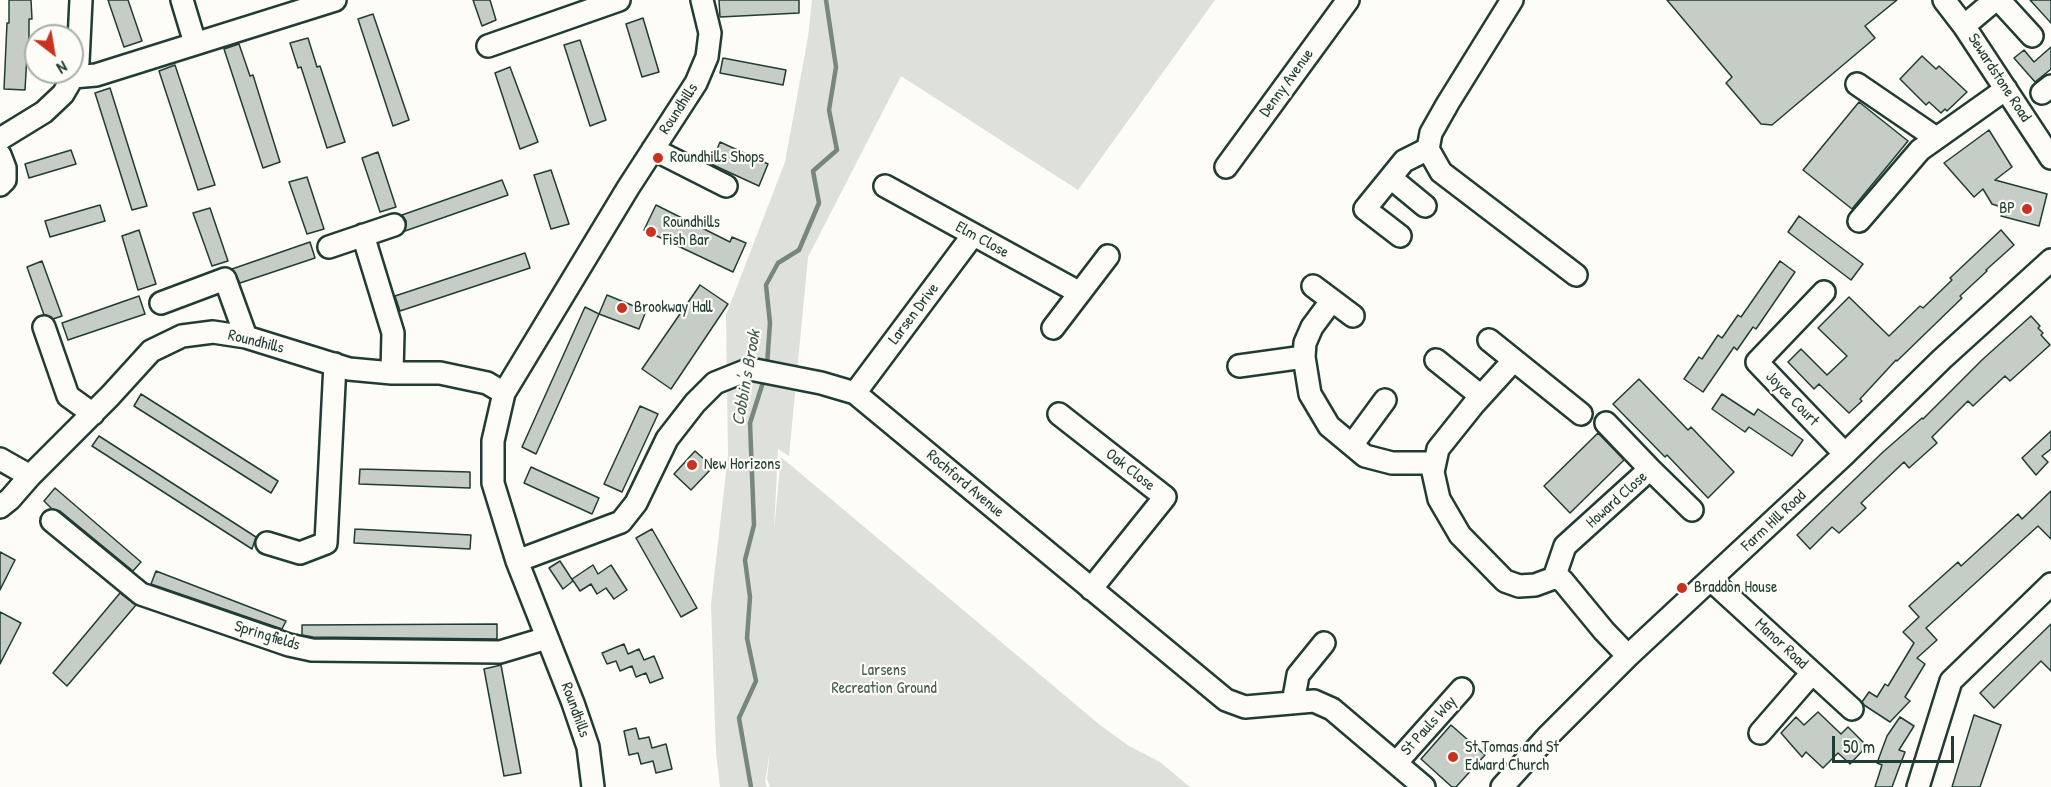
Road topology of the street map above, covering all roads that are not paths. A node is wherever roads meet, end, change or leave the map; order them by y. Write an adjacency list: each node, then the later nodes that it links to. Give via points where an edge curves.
1 (81, 0): 10 (street)
2 (182, 0): 13 (street)
3 (334, 0): 13 (street)
4 (619, 0): 14 (street)
5 (702, 0): 21 (street, Roundhills, via 710,33 707,57 696,83)
6 (1348, 0): 25 (street, Denny Avenue)
7 (1512, 0): 22 (street, via 1431,133)
8 (1944, 0): 11 (street, Sewardstone Road)
9 (1997, 0): 11 (street); 12 (street)
10 (80, 24)
11 (1964, 26): 18 (street, Sewardstone Road)
12 (2032, 36)
13 (195, 43): 15 (street)
14 (488, 46)
15 (84, 76)
16 (69, 84): 20 (street, via 44,112)
17 (1857, 84): 19 (street)
18 (2006, 89): 19 (street); 24 (street, Sewardstone Road)
19 (1936, 138): 31 (street, via 1920,150)
20 (0, 139)
21 (653, 149): 28 (street); 56 (street, Roundhills)
22 (1428, 149): 26 (street, via 1404,161); 39 (street, via 1441,172)
23 (0, 155): 27 (street, via 5,168 5,180)
24 (2051, 158)
25 (1226, 167)
26 (1391, 178): 30 (street); 35 (street, via 1365,209)
27 (0, 185)
28 (726, 186)
29 (885, 186): 34 (street, Elm Close)
30 (1425, 206)
31 (1859, 221)
32 (394, 225): 33 (street)
33 (363, 235): 36 (street); 55 (street, via 393,333)
34 (973, 235): 42 (street, Elm Close); 57 (street, Larsen Drive)
35 (1400, 236)
36 (328, 247)
37 (1108, 256): 42 (street)
38 (2051, 260): 65 (street, Farm Hill Road)
39 (1575, 275)
40 (1313, 286): 43 (street)
41 (1824, 292): 65 (street, Joyce Court, via 1757,362)
42 (1080, 293): 47 (street)
43 (1332, 300): 45 (street); 50 (street, via 1312,327)
44 (161, 303): 48 (street, via 225,279)
45 (1353, 316)
46 (44, 327): 60 (street, via 68,396)
47 (1053, 328)
48 (246, 337): 53 (street, Roundhills); 60 (street, Roundhills, via 213,332 182,336 151,351)
49 (1489, 340): 52 (street)
50 (1304, 357): 54 (street); 64 (street, via 1310,394 1329,426)
51 (1436, 360): 58 (street)
52 (1514, 360): 58 (street); 62 (street)
53 (335, 364): 55 (street, Roundhills); 73 (street, via 326,543 300,553)
54 (1239, 366)
55 (392, 373): 56 (street, Roundhills, via 440,373 487,383)
56 (504, 393): 74 (street, Roundhills, via 494,441 493,483)
57 (855, 393): 74 (street, Rochford Avenue, via 750,369 715,383 667,439 636,503 621,522); 78 (street, Rochford Avenue)
58 (1481, 396): 67 (street, via 1438,449)
59 (1385, 400): 64 (street)
60 (93, 414): 69 (street, Roundhills)
61 (1059, 414): 78 (street, Oak Close, via 1165,497)
62 (1581, 414)
63 (1606, 423): 68 (street)
64 (1352, 445): 67 (street, via 1365,456 1392,463)
65 (1845, 454): 76 (street, Farm Hill Road)
66 (0, 459): 69 (street)
67 (1434, 463): 75 (street, via 1439,499 1460,535 1494,571 1519,586)
68 (1650, 469): 71 (street, Howard Close); 75 (street, Howard Close, via 1565,546)
69 (30, 476): 70 (street, Roundhills)
70 (0, 507)
71 (1692, 510)
72 (52, 521): 79 (street, Springfields, via 141,594 289,645 312,650 500,652)
73 (267, 543)
74 (517, 561): 79 (street, Roundhills)
75 (1554, 578): 81 (street, via 1562,580)
76 (1711, 580): 81 (street, Farm Hill Road); 82 (street, Manor Road)
77 (2051, 584): 91 (street, via 1951,681)
78 (1091, 589): 84 (street, Rochford Avenue, via 1226,700 1245,707)
79 (547, 638): 88 (street, Roundhills, via 588,747)
80 (1324, 643): 84 (street, via 1298,675)
81 (1628, 656): 90 (street, Farm Hill Road)
82 (1812, 673): 85 (street, Manor Road); 86 (street)
83 (1462, 689): 87 (street, St Pauls Way)
84 (1293, 703): 87 (street, Rochford Avenue, via 1314,701 1332,709)
85 (1851, 709)
86 (1760, 733)
87 (1396, 763): 89 (street, Rochford Avenue)
88 (592, 787)
89 (1424, 787)
90 (1502, 787)
91 (1918, 787)

